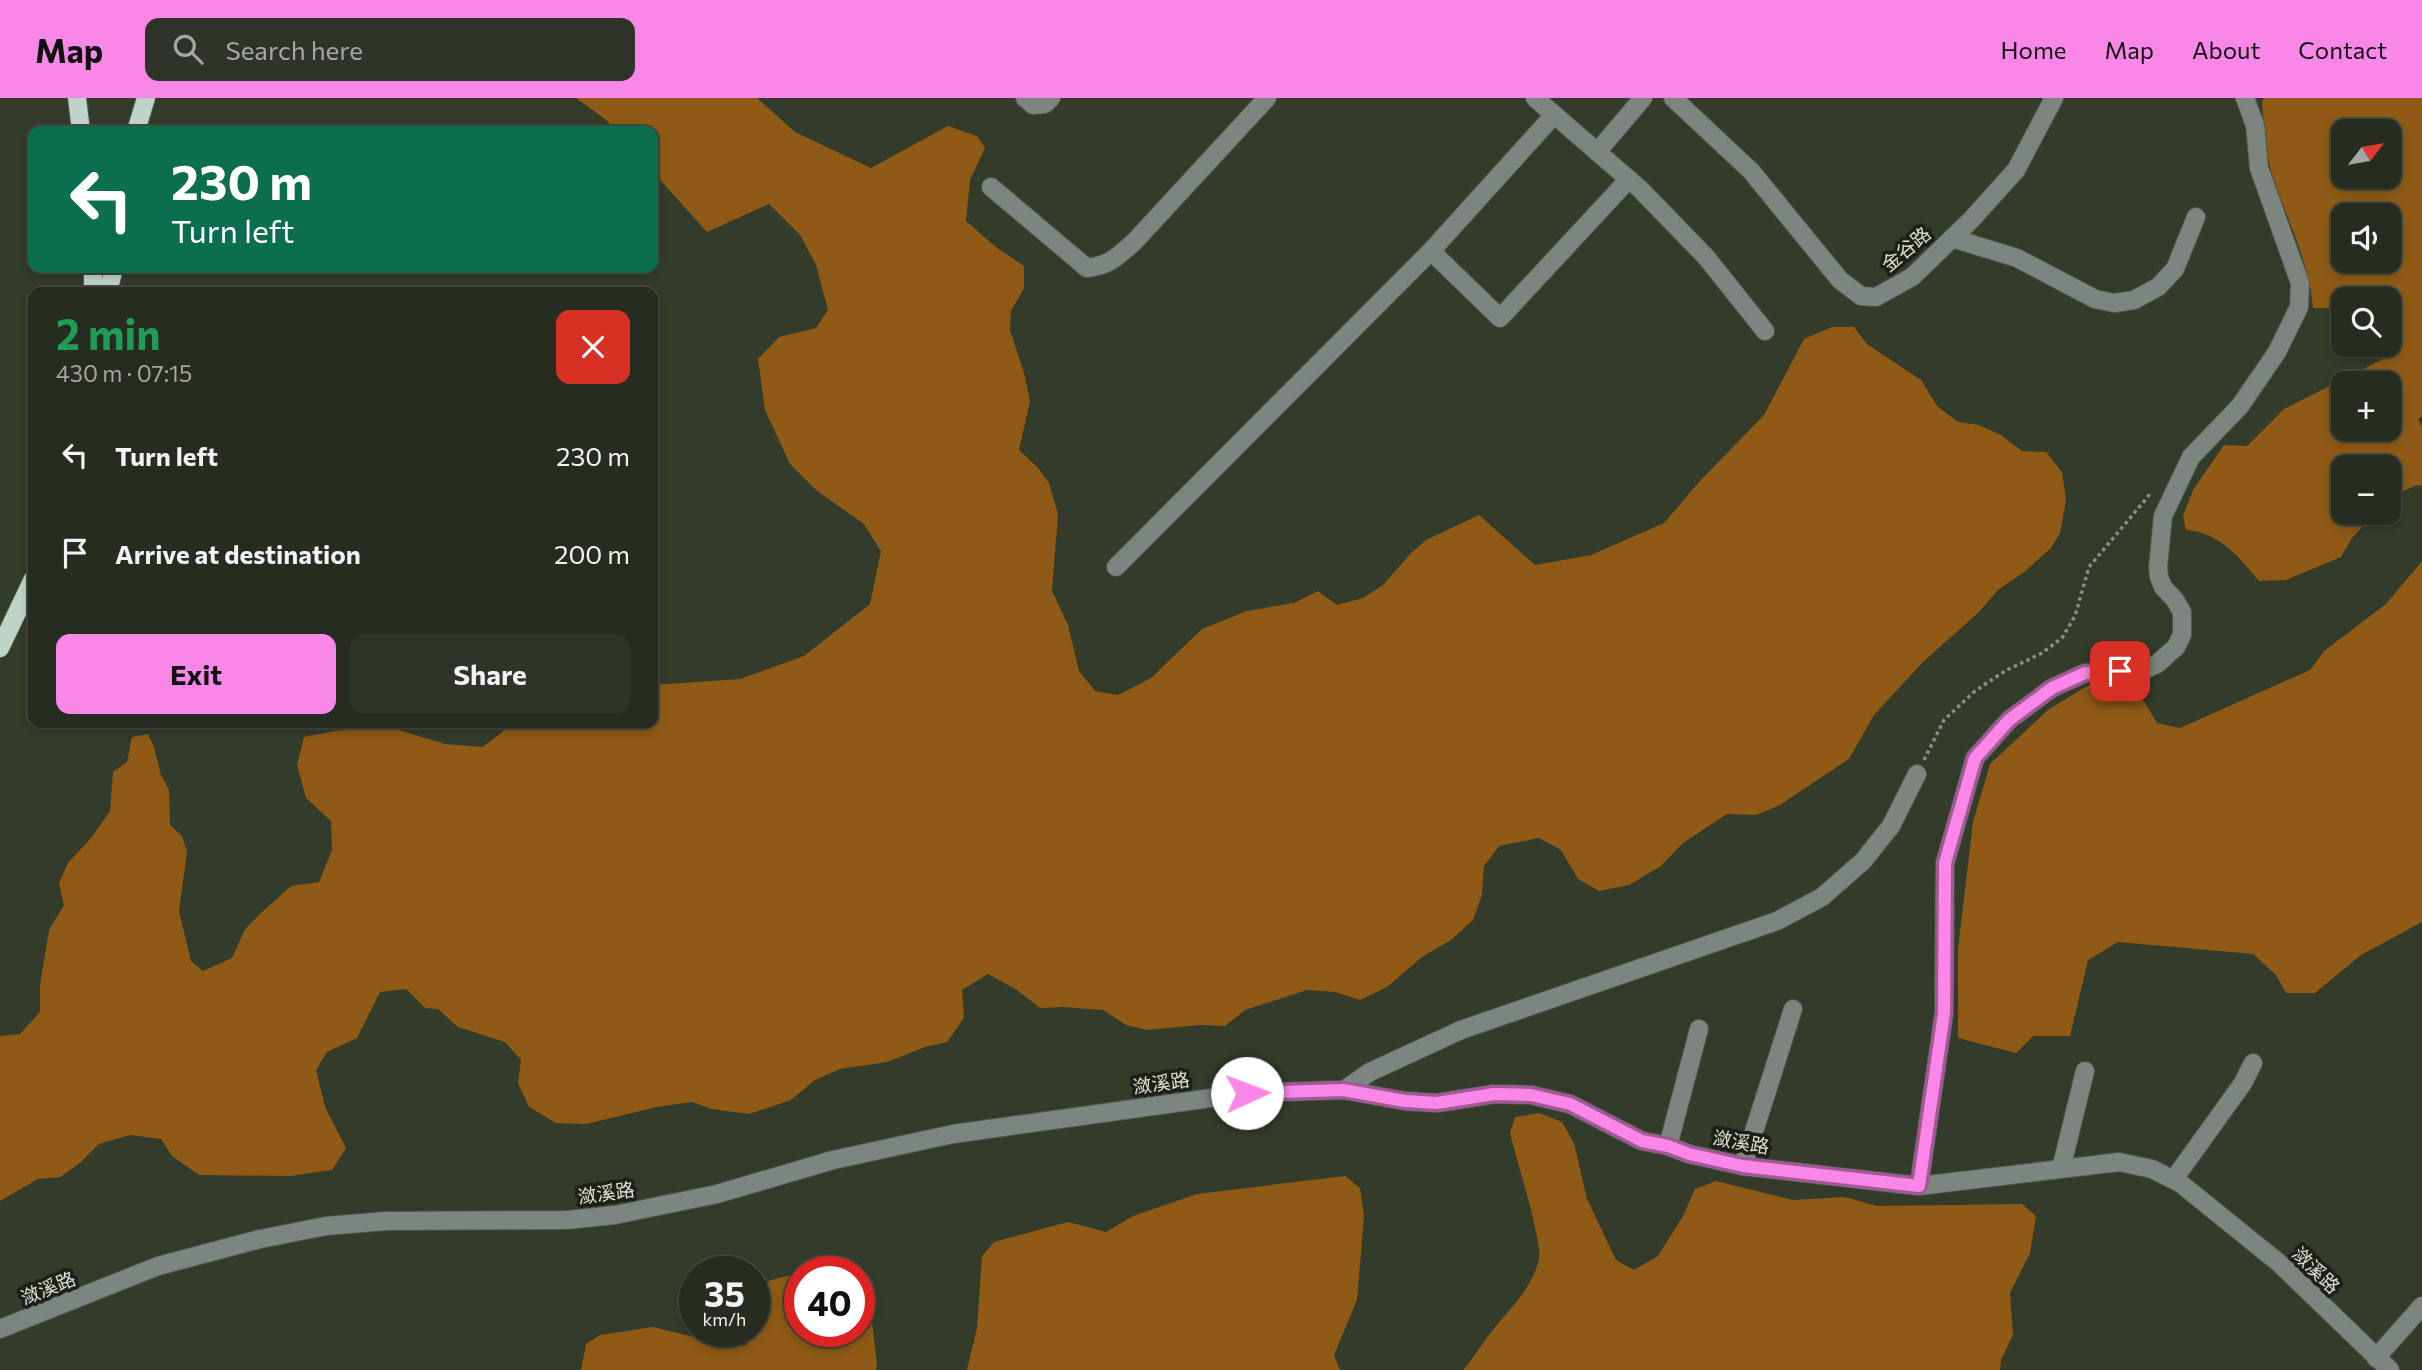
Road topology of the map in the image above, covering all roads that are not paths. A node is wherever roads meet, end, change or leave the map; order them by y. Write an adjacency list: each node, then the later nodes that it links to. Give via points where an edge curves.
1 (76, 98): 12 (main road)
2 (146, 98): 13 (main road)
3 (1025, 98): 4 (street, via 1033,105)
4 (1051, 98)
5 (1267, 98): 16 (street, via 1135,241 1112,262 1098,267 1087,268)
6 (1535, 98): 11 (street)
7 (1643, 98): 14 (street)
8 (1673, 98): 18 (street, 金谷路, via 1751,171 1840,280 1861,296 1876,297 1912,277)
9 (2054, 98): 18 (street, 金谷路, via 2016,170)
10 (2245, 98): 34 (street, via 2255,125 2259,168 2300,283 2299,307 2277,352 2240,406 2190,457 2163,516 2158,567 2163,587 2182,612 2182,635 2176,647 2146,669 2085,673 2052,688 2009,720 1975,758 1945,863 1944,1013)
11 (1554, 115): 14 (street); 19 (street)
12 (80, 126)
13 (138, 126)
14 (1597, 152): 15 (street)
15 (1629, 179): 19 (street, via 1500,318); 20 (street, via 1706,257)
16 (991, 187)
17 (2196, 217): 18 (street, via 2175,269 2158,287 2134,300 2114,303 2095,299 2017,258)
18 (1952, 238)
19 (1431, 251): 21 (street)
20 (1765, 331)
21 (1116, 566)
22 (28, 589): 23 (main road)
23 (0, 648)
24 (1917, 774): 29 (street, via 1891,826 1863,861 1822,897 1765,926 1461,1030 1370,1072)
25 (1793, 1009): 31 (street)
26 (1699, 1029): 30 (street)
27 (2253, 1063): 33 (street)
28 (2085, 1070): 32 (street)
29 (1343, 1090): 30 (street, 潋溪路, via 1437,1103 1494,1094 1531,1095 1570,1104 1642,1141); 36 (street, 潋溪路, via 1247,1093 953,1134 615,1215 326,1226 158,1266)
30 (1668, 1146): 31 (street, 潋溪路)
31 (1743, 1166): 34 (street, 潋溪路)
32 (2061, 1168): 33 (street, 潋溪路, via 2119,1162); 34 (street, 潋溪路)
33 (2174, 1179): 37 (street, 潋溪路, via 2279,1263)
34 (1919, 1186)
35 (2422, 1306): 37 (street)
36 (0, 1329)
37 (2376, 1358): 38 (street, 潋溪路)
38 (2390, 1370)

